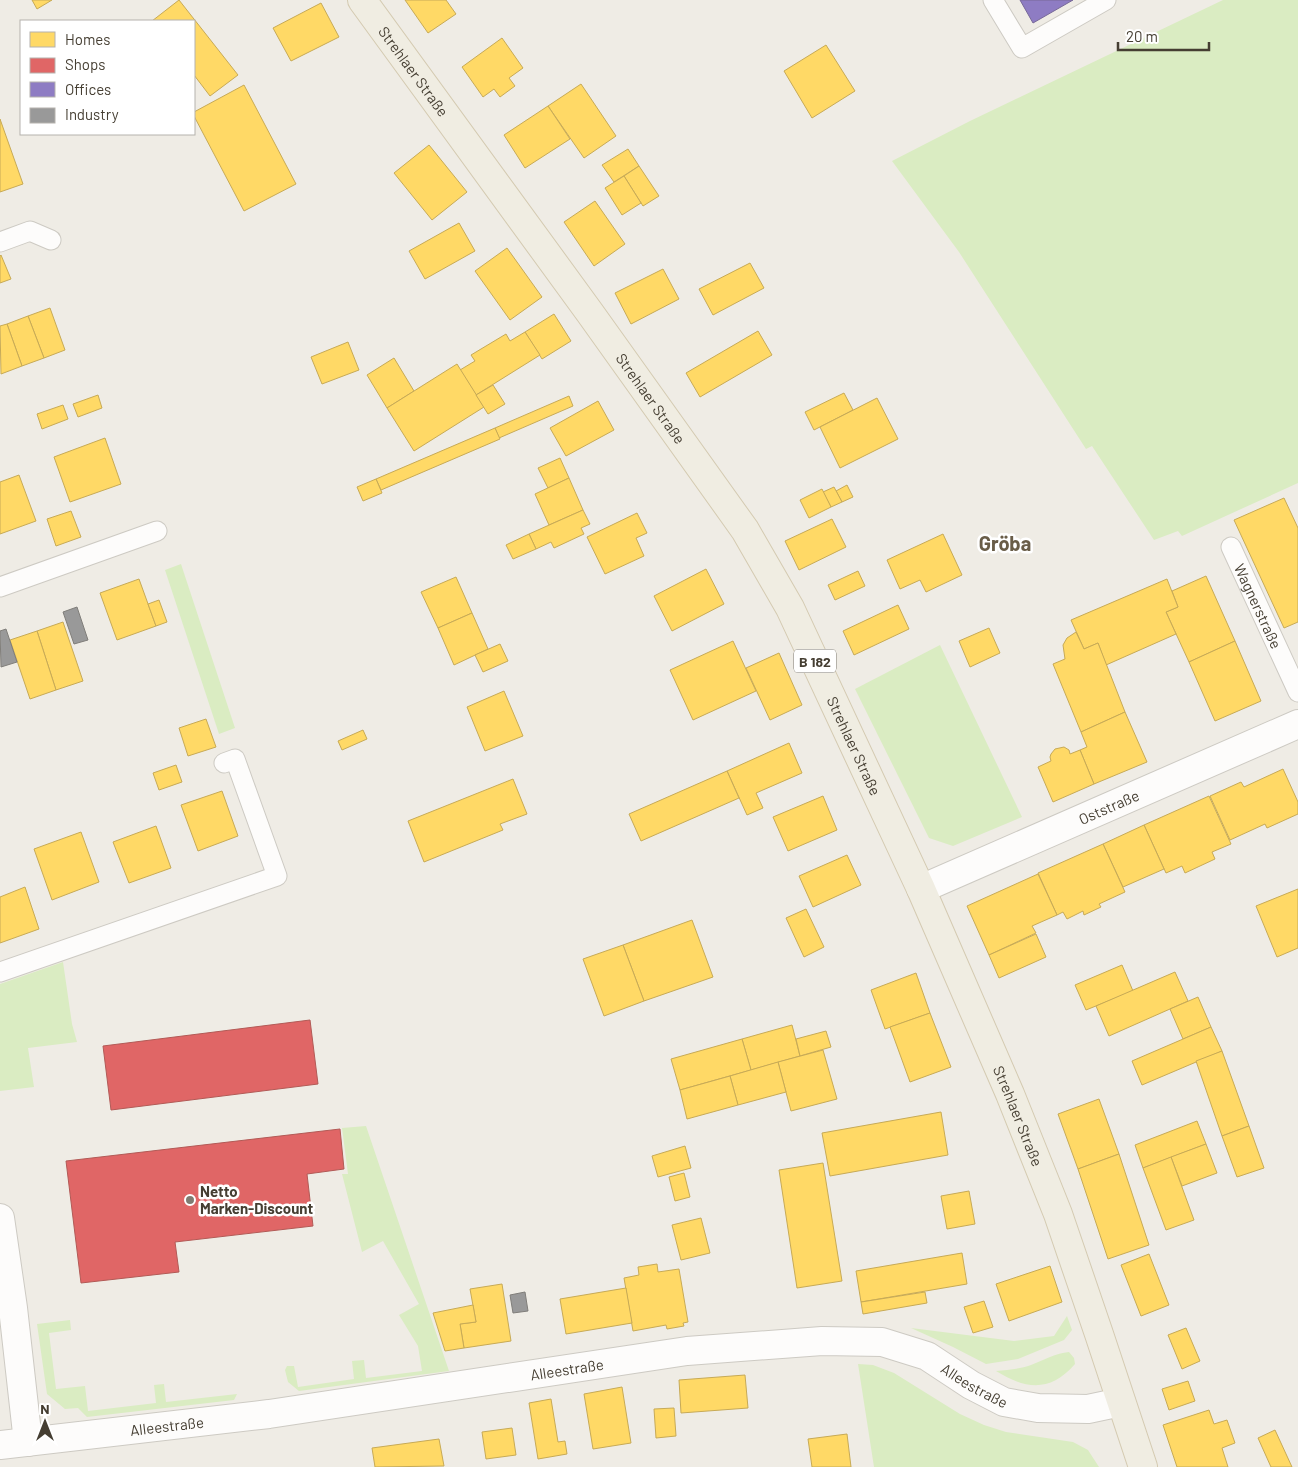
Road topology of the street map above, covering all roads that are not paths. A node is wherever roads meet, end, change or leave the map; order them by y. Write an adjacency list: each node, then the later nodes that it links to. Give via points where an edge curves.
1 (362, 0): 12 (main road, Strehlaer Straße / B 182, via 745,530 790,608)
2 (992, 0): 3 (lane, via 1022,48)
3 (1106, 0)
4 (52, 240): 5 (lane, via 30,231)
5 (0, 242)
6 (157, 531): 8 (lane)
7 (1231, 547): 9 (lane, Wagnerstraße)
8 (0, 587)
9 (1298, 692)
10 (1298, 724): 12 (street, Oststraße)
11 (224, 763): 13 (lane, via 235,759 277,876)
12 (921, 889): 15 (main road, Strehlaer Straße / B 182, via 1058,1214)
13 (0, 972)
14 (0, 1218): 16 (street)
15 (1121, 1402): 16 (street, Alleestraße, via 1088,1409 1038,1408 1004,1402 927,1356 882,1342 822,1341 687,1351 269,1414); 18 (main road, Strehlaer Straße / B 182)
16 (28, 1442): 17 (street, Alleestraße)
17 (0, 1445)
18 (1143, 1467)

